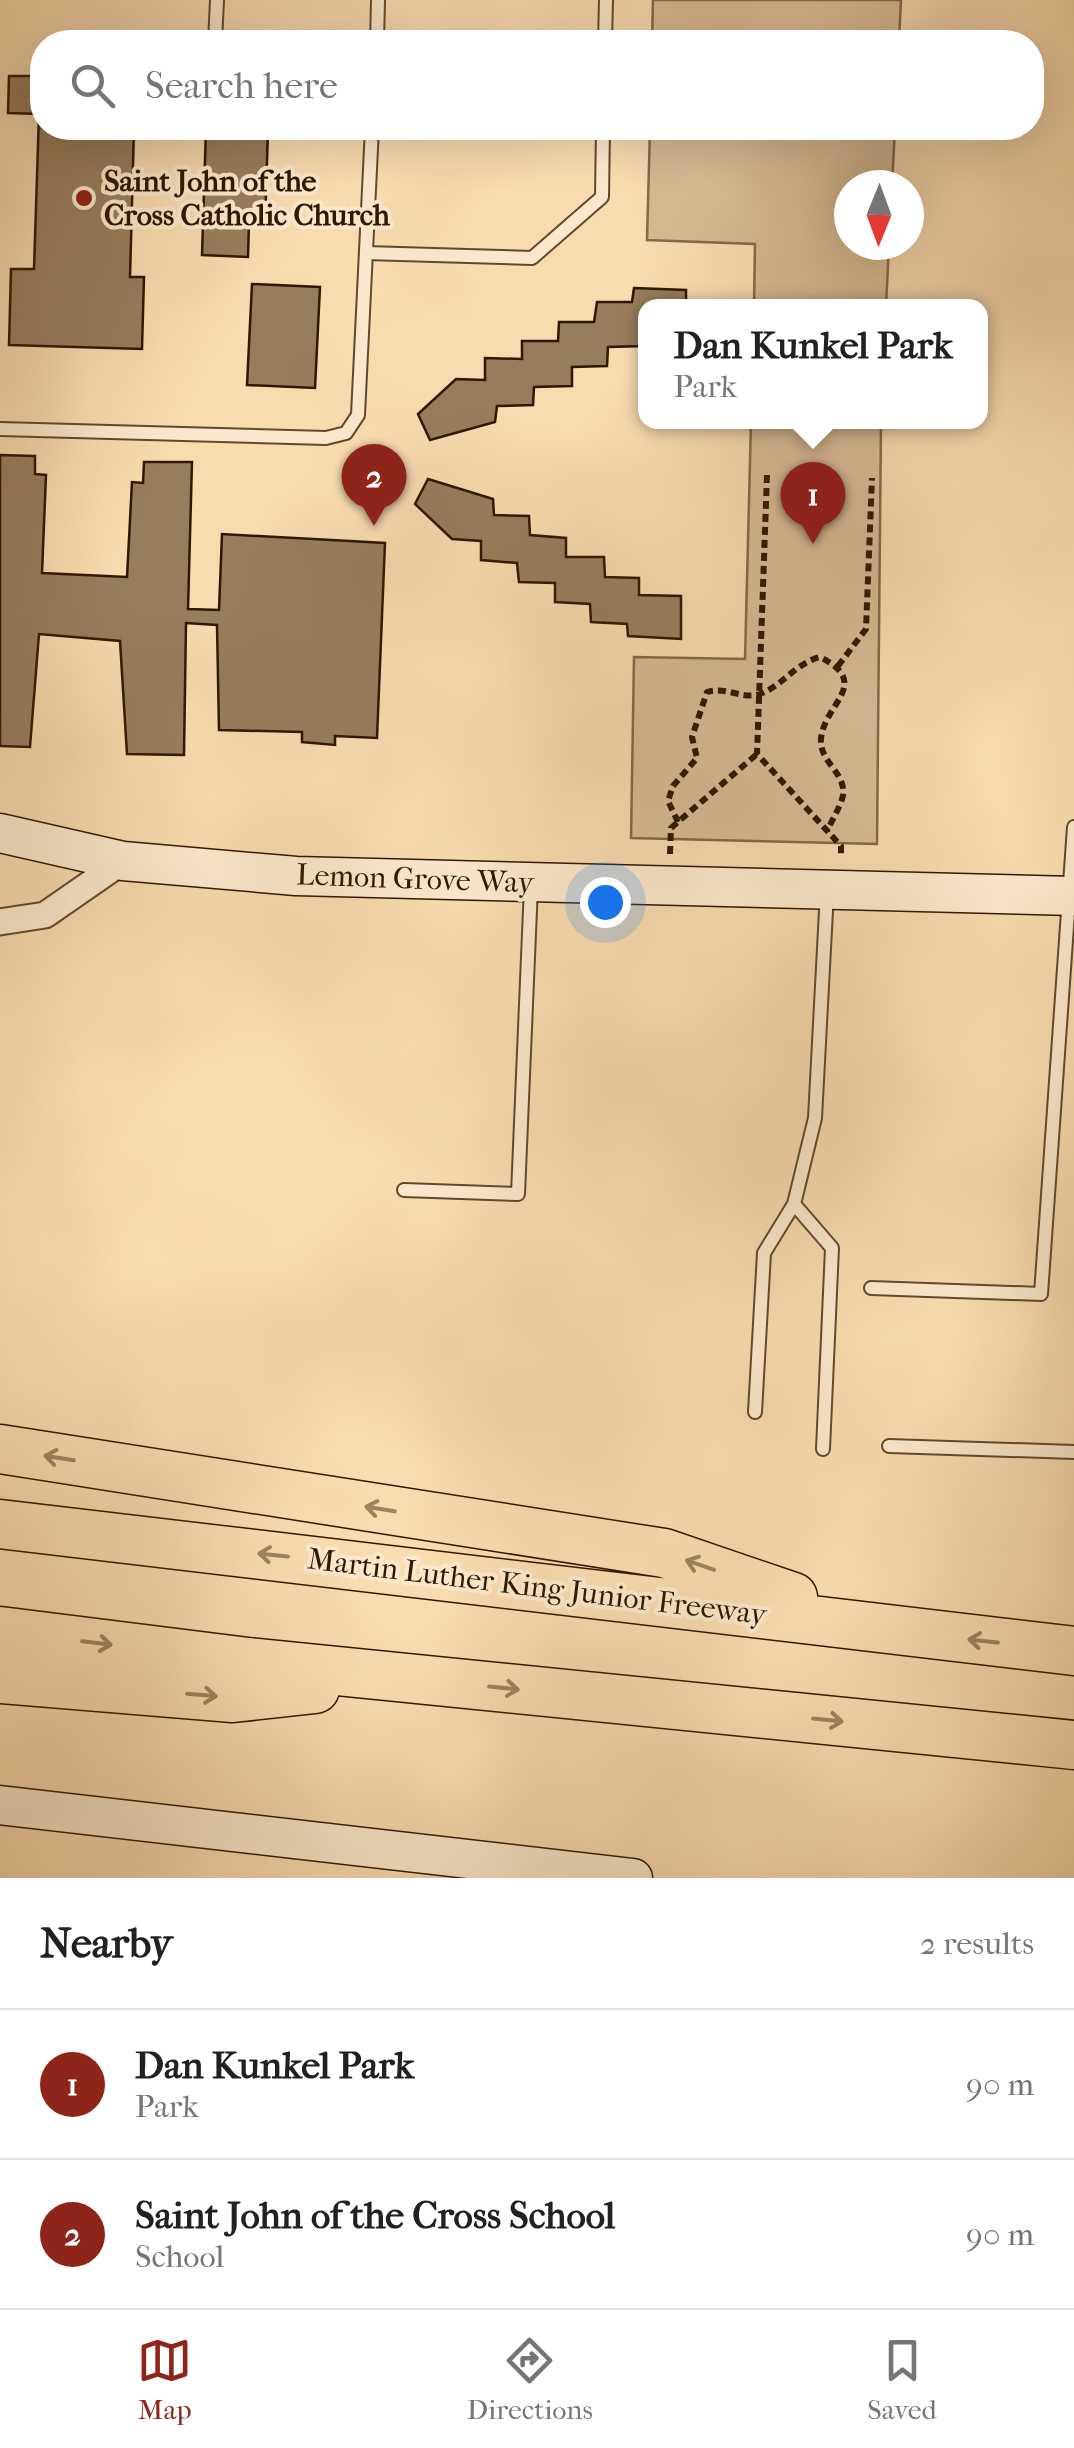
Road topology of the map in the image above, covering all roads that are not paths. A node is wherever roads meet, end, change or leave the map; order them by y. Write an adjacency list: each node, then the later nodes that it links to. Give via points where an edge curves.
1 (217, 0): 4 (lane)
2 (378, 0): 5 (lane)
3 (606, 0): 6 (lane)
4 (216, 30)
5 (377, 30)
6 (605, 30)
7 (371, 140): 9 (lane)
8 (603, 140): 9 (lane, via 602,197 532,258)
9 (366, 253): 10 (lane, via 358,415 346,433 326,438)
10 (0, 429)
11 (1074, 827): 16 (lane)
12 (0, 833): 13 (main road, Lemon Grove Way)
13 (124, 861): 14 (main road, Lemon Grove Way, via 296,876); 17 (street, via 45,915)
14 (532, 883): 15 (main road, Lemon Grove Way); 18 (lane, via 518,1194)
15 (834, 889): 16 (main road, Lemon Grove Way); 19 (lane, via 815,1118)
16 (1073, 896): 20 (lane, via 1041,1294)
17 (0, 922)
18 (404, 1190)
19 (794, 1204): 21 (lane, via 764,1253); 23 (lane, via 832,1248)
20 (871, 1288)
21 (755, 1412)
22 (889, 1446): 25 (lane)
23 (823, 1448)
24 (0, 1449): 28 (highway, one-way to 24, via 664,1554)
25 (1074, 1452)
26 (0, 1524): 28 (highway, Martin Luther King Junior Freeway, one-way to 26)
27 (0, 1631): 31 (highway, one-way to 31)
28 (891, 1631): 29 (highway, Martin Luther King Junior Freeway, one-way to 28)
29 (1074, 1651)
30 (0, 1678): 31 (highway, one-way to 31, via 233,1698)
31 (407, 1678): 32 (highway, one-way to 32)
32 (1074, 1745)
33 (0, 1806): 34 (main road)
34 (633, 1878)

